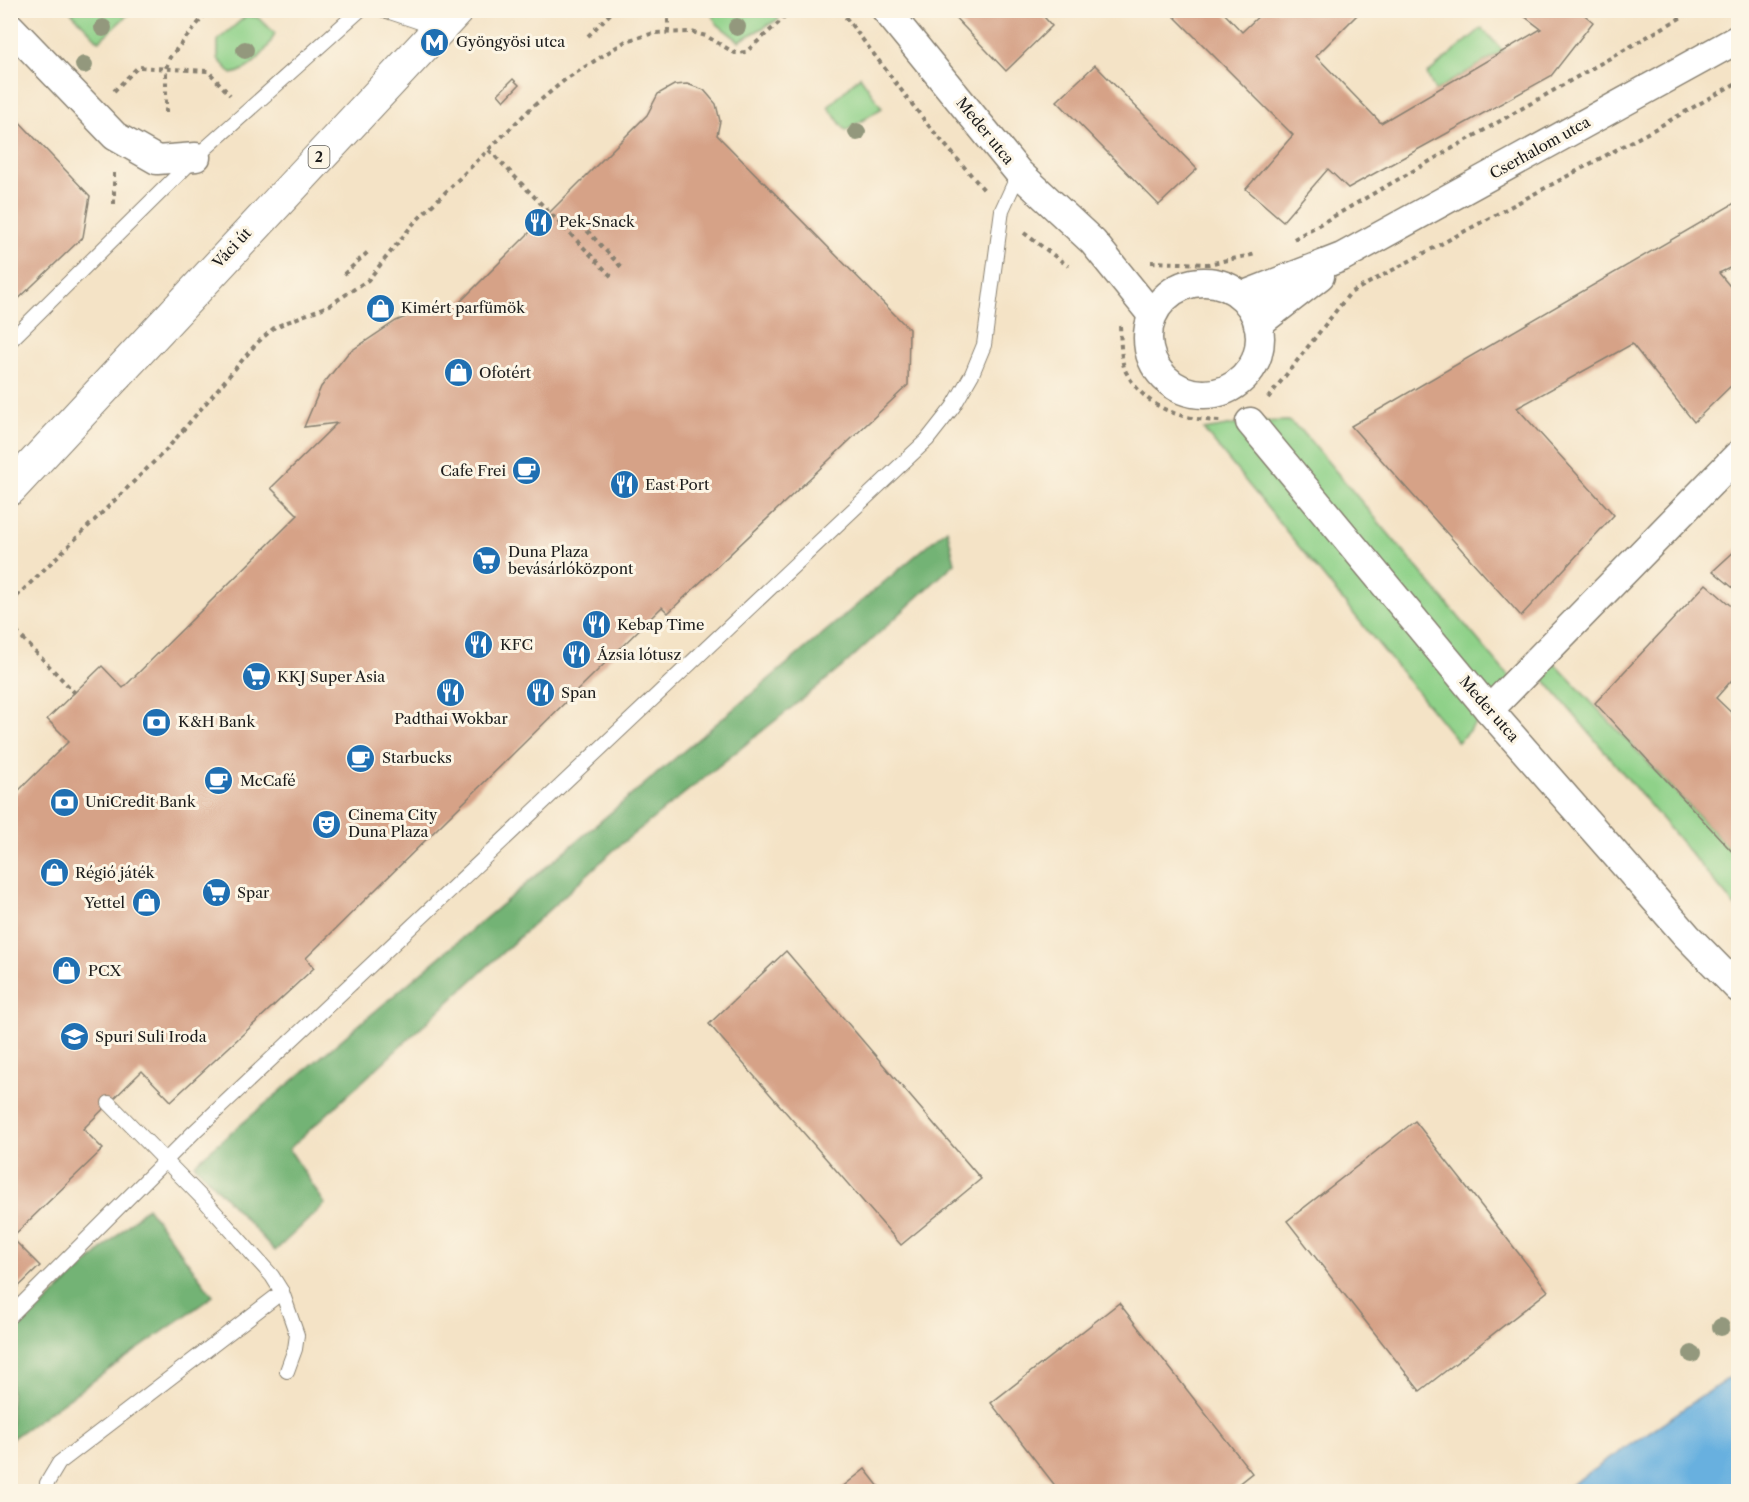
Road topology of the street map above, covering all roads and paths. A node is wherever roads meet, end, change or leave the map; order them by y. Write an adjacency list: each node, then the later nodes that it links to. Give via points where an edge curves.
1 (209, 10): 15 (path, via 176,48)
2 (360, 10): 22 (lane)
3 (384, 10): 10 (lane)
4 (614, 10): 13 (path)
5 (668, 10): 12 (path)
6 (793, 10): 12 (path, via 740,54 692,32)
7 (840, 10): 24 (path)
8 (886, 10): 23 (street, Meder utca)
9 (1695, 10): 28 (path)
10 (448, 19): 43 (main road, Váci út / 2)
11 (10, 27): 18 (street)
12 (668, 32): 21 (path, via 639,36 606,52 540,101)
13 (588, 36)
14 (1738, 39): 31 (street, Cserhalom utca)
15 (166, 68): 17 (path, via 208,71); 18 (path, via 138,67); 19 (path)
16 (1738, 82): 41 (path, via 1350,293)
17 (233, 98)
18 (92, 112): 20 (street)
19 (166, 112)
20 (115, 136): 22 (street, via 157,160); 27 (path)
21 (489, 150): 36 (path); 44 (path, via 414,223 368,280 330,305 275,327 256,344 167,449)
22 (196, 157): 27 (lane)
23 (1019, 173): 35 (street, Meder utca); 50 (lane, via 1002,210 984,345 953,407 927,440)
24 (984, 191)
25 (580, 224): 32 (path)
26 (1017, 228): 33 (path)
27 (113, 239): 40 (lane)
28 (1285, 244)
29 (369, 251): 34 (path)
30 (1263, 252): 35 (path, via 1208,264 1147,262)
31 (1342, 257): 37 (street, Cserhalom utca); 39 (street, Cserhalom utca)
32 (622, 268)
33 (1072, 269)
34 (344, 274)
35 (1130, 276): 38 (street, Meder utca); 41 (path, via 1109,296 1119,317 1125,371 1146,399 1166,412 1203,421)
36 (612, 277)
37 (1242, 296): 38 (street, via 1229,287 1198,282 1183,285); 39 (street)
38 (1161, 304): 39 (street, via 1148,334 1150,354 1173,385 1189,392 1222,392 1249,372 1257,357)
39 (1258, 324)
40 (10, 341)
41 (1250, 422): 47 (street, Meder utca)
42 (1738, 455): 47 (street)
43 (10, 489)
44 (10, 603)
45 (10, 625): 46 (path)
46 (75, 693)
47 (1489, 710): 48 (street, Meder utca, via 1687,936)
48 (1738, 988)
49 (109, 1103): 50 (lane)
50 (165, 1160): 51 (lane, via 272,1276); 52 (lane)
51 (282, 1292): 53 (lane, via 297,1335); 55 (lane, via 58,1463)
52 (10, 1316)
53 (287, 1371)
54 (1738, 1483): 56 (path)
55 (46, 1491)
56 (1726, 1491)

